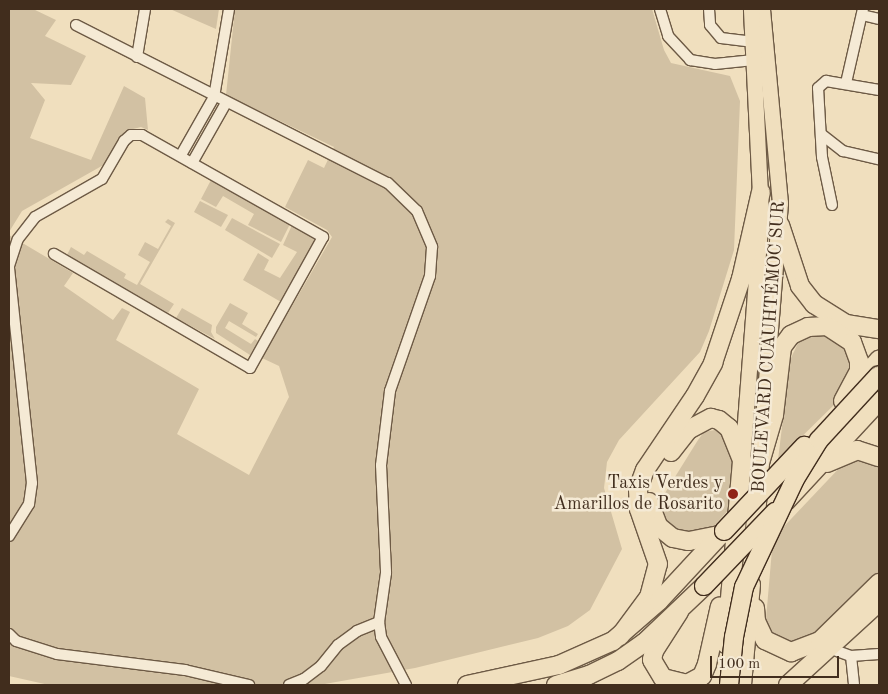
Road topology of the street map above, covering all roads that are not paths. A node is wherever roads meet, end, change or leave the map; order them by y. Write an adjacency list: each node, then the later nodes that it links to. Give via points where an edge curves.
1 (146, 9): 11 (street)
2 (229, 9): 15 (street)
3 (660, 9): 12 (street, via 668,36 690,60 715,64)
4 (709, 9): 10 (street, via 710,25 722,38)
5 (751, 9): 10 (main road, BOULEVARD CUAUHTÉMOC SUR)
6 (762, 9): 23 (main road, BOULEVARD CUAUHTÉMOC SUR, via 780,178)
7 (863, 12): 8 (street); 13 (street)
8 (879, 19)
9 (76, 25): 11 (street)
10 (752, 42): 12 (main road, BOULEVARD CUAUHTÉMOC SUR)
11 (137, 57): 15 (street)
12 (754, 60): 21 (main road, BOULEVARD CUAUHTÉMOC SUR)
13 (846, 83): 14 (street); 17 (street, via 826,81 818,88)
14 (879, 90)
15 (214, 97): 16 (street); 18 (street)
16 (226, 103): 20 (street); 42 (street, via 388,184 417,211 432,247 430,276 390,391 381,465 386,573)
17 (821, 134): 19 (street, via 843,151); 22 (street)
18 (181, 155): 20 (street); 36 (street, via 142,135 131,134 102,179 35,217 18,239 9,266 32,483 29,504)
19 (879, 159)
20 (192, 163): 24 (street, via 324,238 250,368)
21 (761, 192): 32 (main road, BOULEVARD CUAUHTÉMOC SUR, via 759,261); 44 (highway, via 738,289 713,363 695,396 645,470 638,489 639,509 658,564 649,597)
22 (832, 205)
23 (780, 225): 25 (highway, via 800,286 810,300 846,324); 33 (main road, BOULEVARD CUAUHTÉMOC SUR)
24 (54, 254)
25 (879, 329)
26 (879, 360): 29 (highway)
27 (879, 375): 54 (highway, bridge, via 819,440 795,479 744,587 735,628)
28 (879, 388): 55 (highway, via 833,438 811,470 794,505 747,614)
29 (843, 401): 33 (highway, via 859,371 852,342 827,326 808,327 792,335 782,347 774,415); 35 (highway, bridge)
30 (879, 401): 34 (highway)
31 (879, 457): 34 (highway, via 857,450 844,453)
32 (742, 462): 35 (highway, via 725,424 711,418 704,420 681,438 650,489 650,509 664,533 689,541); 38 (highway, BOULEVARD CUAUHTÉMOC SUR)
33 (760, 463): 37 (highway, BOULEVARD CUAUHTÉMOC SUR)
34 (802, 485): 41 (highway, bridge)
35 (722, 533): 44 (highway, via 659,601)
36 (9, 536)
37 (752, 567): 45 (highway, via 756,621 765,640 791,652); 56 (highway, BOULEVARD CUAUHTÉMOC SUR)
38 (732, 578): 41 (highway, via 719,610 702,676 687,684 663,678 652,660); 53 (highway, BOULEVARD CUAUHTÉMOC SUR)
39 (879, 583): 45 (highway)
40 (879, 602): 45 (highway)
41 (680, 612): 52 (highway, via 618,661)
42 (379, 622): 49 (street, via 356,631 304,680); 50 (street, via 381,637)
43 (9, 634): 48 (street, via 16,641 57,654 185,670)
44 (620, 636): 51 (highway, via 566,662)
45 (824, 645): 47 (street); 57 (highway)
46 (879, 654): 47 (street)
47 (851, 656): 58 (street)
48 (249, 685)
49 (289, 685)
50 (406, 685)
51 (467, 685)
52 (556, 685)
53 (722, 685)
54 (730, 685)
55 (738, 685)
56 (742, 685)
57 (788, 685)
58 (854, 685)

